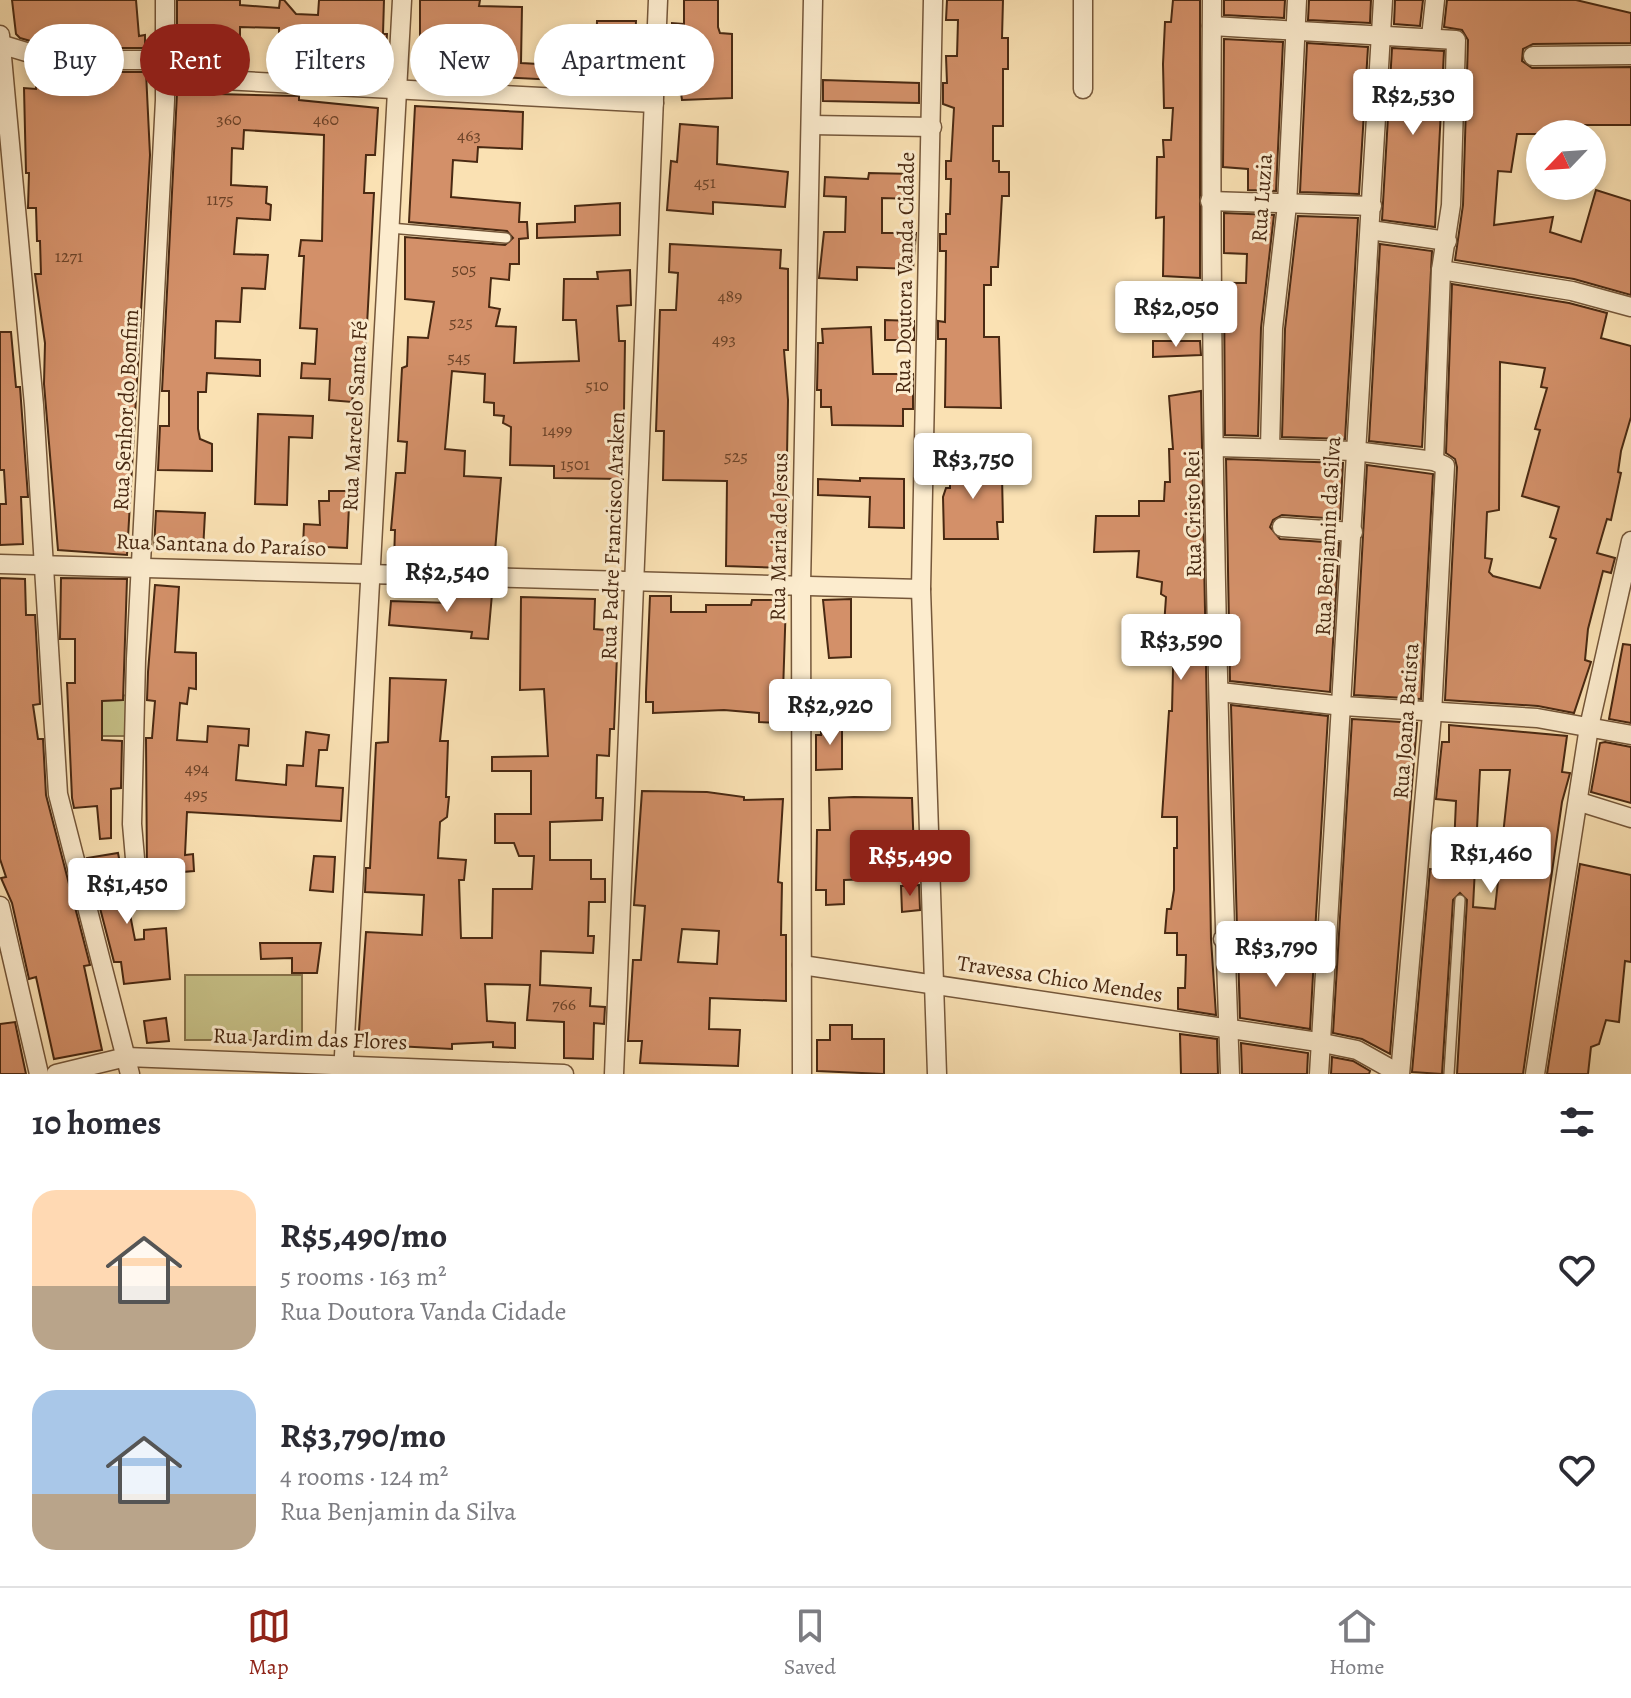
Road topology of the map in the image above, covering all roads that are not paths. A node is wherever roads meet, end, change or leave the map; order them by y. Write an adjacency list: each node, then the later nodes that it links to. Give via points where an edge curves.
1 (165, 0): 11 (street, Rua Senhor do Bonfim)
2 (402, 0): 22 (street, Rua Marcelo Santa Fé)
3 (658, 0): 25 (street, Rua Padre Francisco Araken)
4 (813, 0): 26 (street, Rua Maria de Jesus)
5 (933, 0): 27 (street, Rua Doutora Vanda Cidade)
6 (1083, 0): 23 (street)
7 (1212, 0): 12 (street, Rua Cristo Rei)
8 (1297, 0): 13 (street, Rua Luzia)
9 (1383, 0): 15 (street, Rua Benjamin da Silva)
10 (1435, 0): 16 (street)
11 (164, 24)
12 (1212, 26): 13 (street); 28 (street, Rua Cristo Rei)
13 (1295, 32): 15 (street); 29 (street, Rua Luzia)
14 (0, 35): 17 (street)
15 (1381, 37): 16 (street); 30 (street, Rua Benjamin da Silva)
16 (1431, 37): 34 (street, Rua Joana Batista, via 1456,40)
17 (0, 44): 20 (street, via 53,60); 45 (street)
18 (1631, 55): 19 (street)
19 (1533, 56)
20 (140, 60)
21 (250, 81): 22 (street)
22 (397, 89): 25 (street); 31 (street, Rua Marcelo Santa Fé)
23 (1083, 89)
24 (165, 96): 46 (street, Rua Senhor do Bonfim)
25 (654, 103): 48 (street, Rua Padre Francisco Araken)
26 (811, 125): 27 (street); 49 (street, Rua Maria de Jesus)
27 (932, 127): 50 (street, Rua Doutora Vanda Cidade)
28 (1210, 201): 29 (street); 37 (street, Rua Cristo Rei)
29 (1287, 205): 30 (street); 38 (street, Rua Luzia, via 1273,328)
30 (1372, 206): 32 (street, Rua Benjamin da Silva)
31 (390, 228): 33 (lane); 47 (street, Rua Marcelo Santa Fé)
32 (1370, 230): 34 (street); 39 (street, Rua Benjamin da Silva)
33 (506, 238)
34 (1447, 241): 35 (street, Rua Joana Batista)
35 (1441, 270): 36 (street, via 1572,291); 40 (street, Rua Joana Batista)
36 (1631, 307)
37 (1216, 447): 38 (street); 51 (street, Rua Cristo Rei)
38 (1270, 448): 39 (street)
39 (1355, 451): 40 (street); 42 (street, Rua Benjamin da Silva)
40 (1440, 464): 53 (street, Rua Joana Batista)
41 (1282, 527): 42 (street)
42 (1353, 532): 52 (street, Rua Benjamin da Silva)
43 (1631, 541): 54 (street)
44 (0, 564): 45 (street, Rua Santana do Paraíso)
45 (45, 564): 46 (street, Rua Santana do Paraíso); 68 (street, via 58,794)
46 (142, 566): 47 (street, Rua Santana do Paraíso); 58 (street, Rua Senhor do Bonfim, via 132,824)
47 (371, 574): 48 (street, Rua Santana do Paraíso); 69 (street, Rua Marcelo Santa Fé)
48 (636, 580): 49 (street, Rua Santana do Paraíso); 73 (street, Rua Padre Francisco Araken)
49 (801, 585): 50 (street, Rua Santana do Paraíso); 64 (street, Rua Maria de Jesus)
50 (921, 589): 65 (street, Rua Doutora Vanda Cidade)
51 (1220, 692): 52 (street); 62 (street, Rua Cristo Rei)
52 (1343, 706): 53 (street); 63 (street, Rua Benjamin da Silva)
53 (1432, 714): 54 (street, via 1537,718); 78 (street, Rua Joana Batista)
54 (1589, 727): 55 (street); 56 (street)
55 (1631, 735)
56 (1580, 802): 57 (street); 80 (street)
57 (1631, 818)
58 (136, 870)
59 (1460, 900): 79 (lane)
60 (0, 906): 61 (street)
61 (4, 936): 70 (street)
62 (1223, 939): 63 (street); 66 (street, Rua Cristo Rei)
63 (1325, 946): 67 (street, Rua Benjamin da Silva)
64 (802, 965): 65 (street, Travessa Chico Mendes); 74 (street, Rua Maria de Jesus)
65 (934, 983): 66 (street, Travessa Chico Mendes); 75 (street, Rua Doutora Vanda Cidade)
66 (1228, 1031): 67 (street, Travessa Chico Mendes); 76 (street, Rua Cristo Rei)
67 (1318, 1042): 77 (street, Rua Benjamin da Silva); 78 (street, Travessa Chico Mendes, via 1357,1050)
68 (128, 1066): 69 (street, Rua Jardim das Flores); 71 (street, Rua Jardim das Flores)
69 (344, 1068): 72 (street, Rua Jardim das Flores)
70 (39, 1074)
71 (56, 1074)
72 (564, 1074)
73 (614, 1074)
74 (802, 1074)
75 (937, 1074)
76 (1230, 1074)
77 (1319, 1074)
78 (1400, 1074)
79 (1449, 1074)
80 (1535, 1074)

